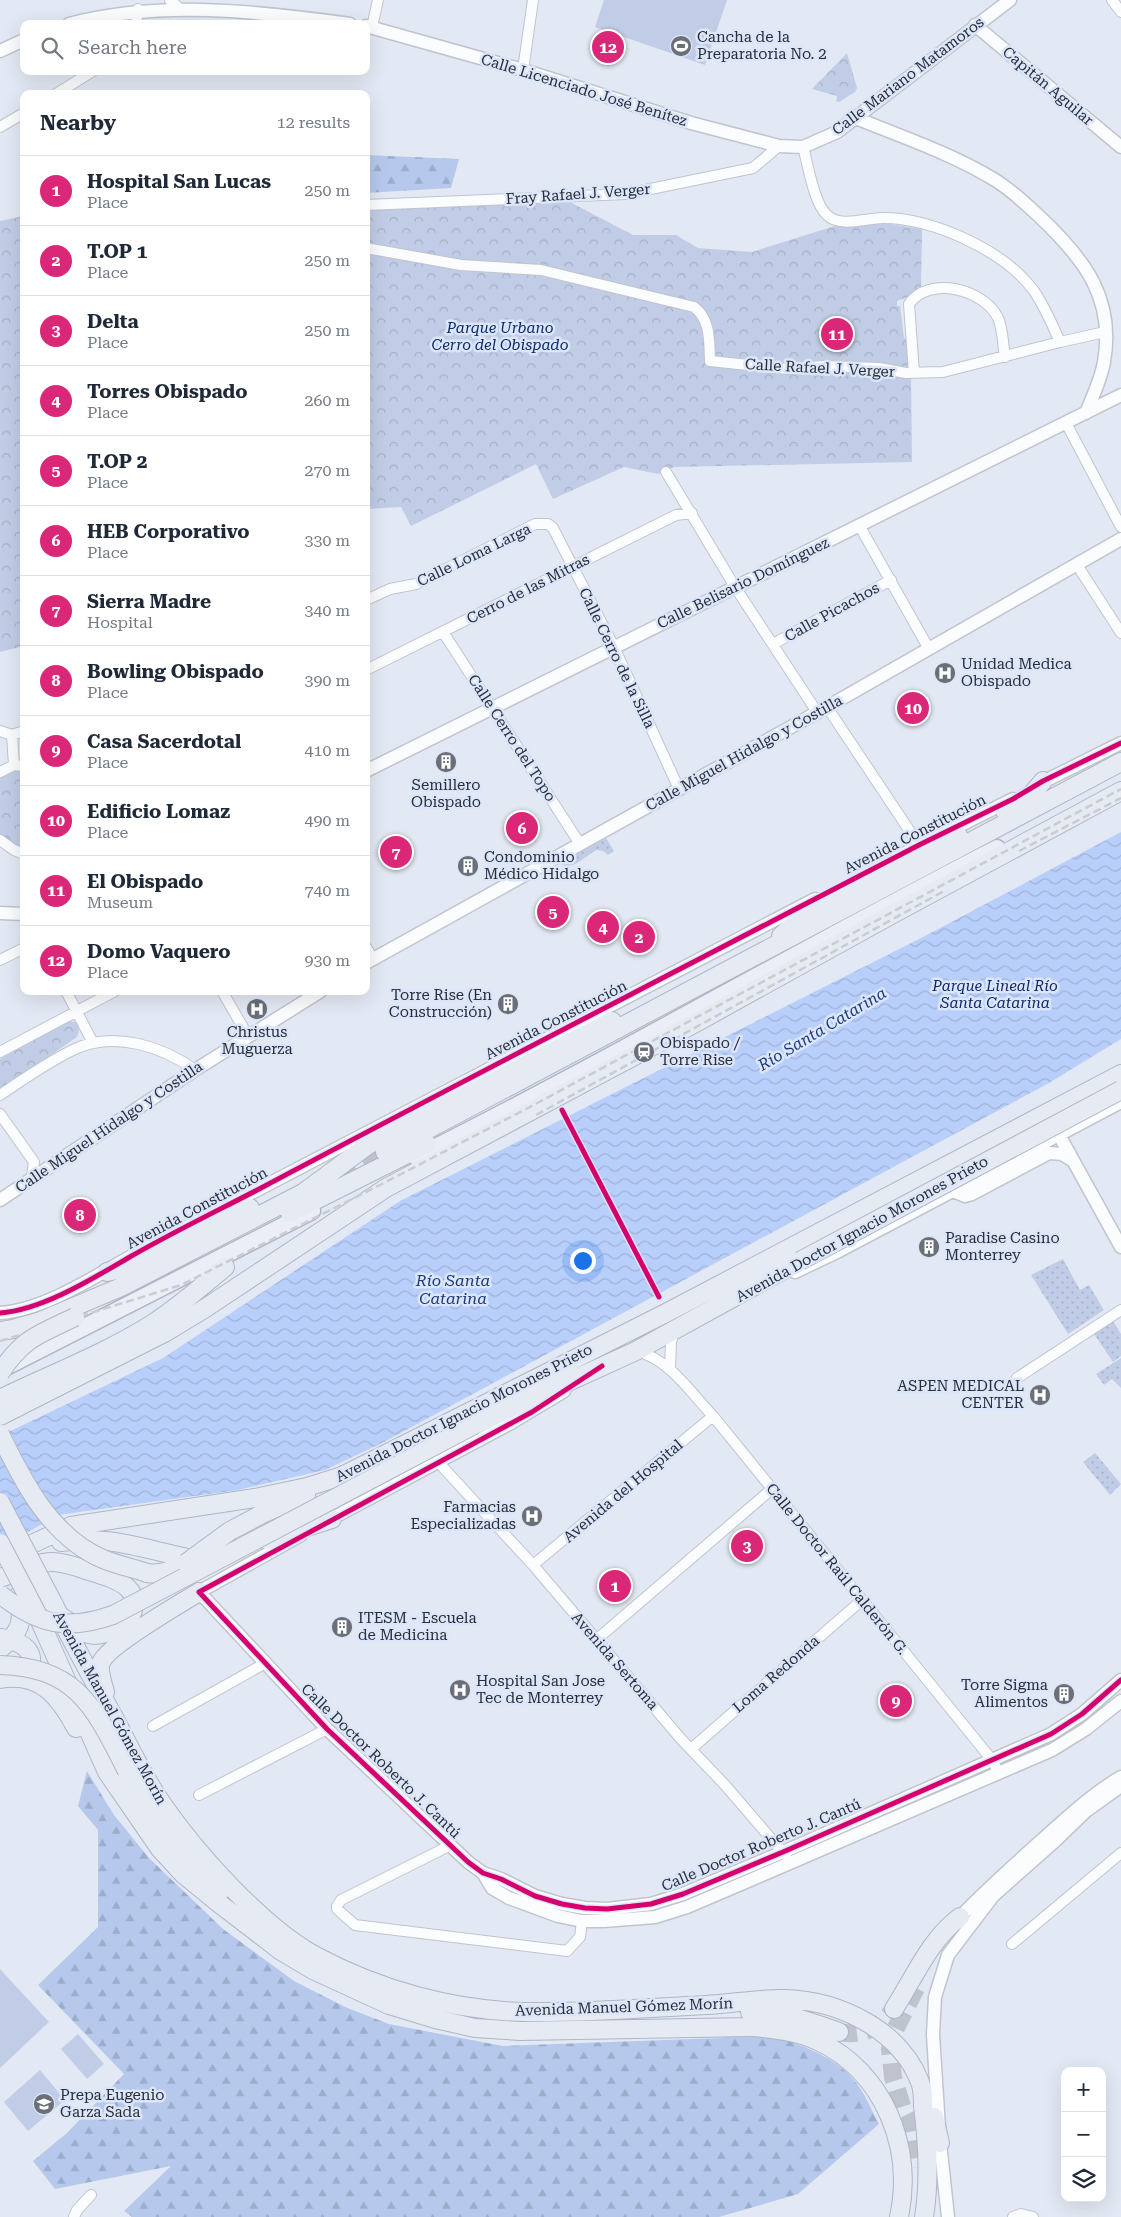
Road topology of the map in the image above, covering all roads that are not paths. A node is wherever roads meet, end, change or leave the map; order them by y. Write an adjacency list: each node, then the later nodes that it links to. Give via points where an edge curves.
1 (378, 0): 11 (street)
2 (533, 0): 16 (street)
3 (1010, 0): 12 (street, Calle Mariano Matamoros)
4 (1112, 0): 7 (street)
5 (174, 3): 6 (street); 10 (street)
6 (138, 9): 8 (street); 9 (street)
7 (1121, 12)
8 (82, 20)
9 (137, 20)
10 (319, 20)
11 (370, 23)
12 (975, 25): 20 (street, Calle Mariano Matamoros); 23 (street, Capitán Aguilar)
13 (370, 26): 16 (street, Calle Licenciado José Benítez)
14 (20, 42): 15 (street)
15 (0, 51)
16 (523, 70): 22 (street, Calle Licenciado José Benítez, via 691,123)
17 (87, 75): 18 (street)
18 (63, 90)
19 (20, 115): 21 (street)
20 (856, 118): 24 (street, Calle Mariano Matamoros, via 838,132); 27 (street, via 977,170 1019,198 1066,241 1084,263 1094,280 1103,309)
21 (0, 127)
22 (778, 146): 24 (street, Calle Licenciado José Benítez); 25 (street, Fray Rafael J. Verger, via 753,168 626,194)
23 (1121, 146)
24 (803, 147): 28 (street, via 818,199 826,214 838,220 882,218 923,223 994,255 1033,289)
25 (370, 205)
26 (370, 249): 30 (street, Calle Rafael J. Verger, via 461,265 541,270 694,307 706,321 710,361 787,369 850,366)
27 (1105, 332): 28 (street, Calle Rafael J. Verger); 32 (street, via 1104,362)
28 (1060, 342): 29 (street, Calle Rafael J. Verger)
29 (1005, 356): 30 (street, Calle Rafael J. Verger, via 943,372); 30 (street, via 999,319 988,306 970,293 956,288 924,291 909,304)
30 (914, 373)
31 (1121, 395): 32 (street, Calle Belisario Domínguez)
32 (1086, 412): 33 (street, Calle Belisario Domínguez)
33 (1066, 423): 36 (street, Calle Belisario Domínguez); 37 (street)
34 (666, 472): 35 (street)
35 (692, 513): 41 (street, Cerro de las Mitras, via 676,515); 43 (street)
36 (859, 525): 42 (street); 43 (street, Calle Belisario Domínguez)
37 (1121, 527)
38 (553, 528): 41 (street, Calle Cerro de la Silla); 44 (street, Calle Loma Larga, via 544,523 535,524 416,584 390,588)
39 (1121, 539): 40 (street, Calle Miguel Hidalgo y Costilla)
40 (1077, 565): 46 (street); 49 (street, Calle Miguel Hidalgo y Costilla)
41 (572, 567): 45 (street, Cerro de las Mitras); 48 (street, Calle Cerro de la Silla)
42 (890, 580): 47 (street, Calle Picachos); 49 (street)
43 (735, 587): 47 (street); 48 (street, Calle Belisario Domínguez)
44 (370, 598)
45 (443, 632): 50 (street, Cerro de las Mitras); 51 (street, Calle Cerro del Topo)
46 (1121, 632)
47 (774, 644): 52 (street)
48 (614, 647): 51 (street, Calle Belisario Domínguez); 63 (street, Calle Cerro de la Silla)
49 (929, 649): 52 (street, Calle Miguel Hidalgo y Costilla)
50 (370, 668)
51 (493, 708): 59 (street, Calle Belisario Domínguez); 66 (street, Calle Cerro del Topo)
52 (822, 709): 63 (street, Calle Miguel Hidalgo y Costilla); 67 (street)
53 (0, 731): 55 (street)
54 (20, 732): 55 (street)
55 (12, 735): 58 (street)
56 (1121, 743): 61 (street, Avenida Constitución)
57 (1121, 762): 71 (highway)
58 (19, 765): 60 (street)
59 (370, 769)
60 (0, 772)
61 (1043, 781): 67 (street, Avenida Constitución); 71 (highway, via 1015,806 808,912)
62 (1121, 783): 110 (main road, via 899,899 500,1116)
63 (679, 789): 66 (street, Calle Miguel Hidalgo y Costilla)
64 (1121, 791): 115 (highway, via 386,1188 196,1314)
65 (0, 840): 68 (street)
66 (580, 844): 74 (street, Calle Miguel Hidalgo y Costilla)
67 (919, 845): 101 (street, Avenida Constitución, via 350,1140)
68 (20, 852)
69 (0, 913): 70 (street)
70 (20, 914)
71 (773, 946): 75 (highway)
72 (20, 950): 73 (street)
73 (0, 960)
74 (370, 960)
75 (718, 977): 81 (highway); 95 (highway, via 691,983 569,1041 368,1145)
76 (68, 995): 80 (street)
77 (108, 995): 80 (street)
78 (224, 995): 82 (street)
79 (315, 995): 82 (street, Calle Miguel Hidalgo y Costilla)
80 (76, 1012): 83 (street); 84 (street)
81 (650, 1014): 93 (highway); 114 (highway, bridge, via 616,1040 385,1166 29,1339 14,1352)
82 (248, 1036): 85 (street, Calle Miguel Hidalgo y Costilla)
83 (93, 1043): 85 (street, via 128,1042 152,1047 177,1056); 88 (street, via 46,1064)
84 (0, 1052)
85 (195, 1070): 96 (street, Calle Miguel Hidalgo y Costilla)
86 (1121, 1075): 92 (highway, via 1064,1115 1059,1122); 108 (highway, Avenida Doctor Ignacio Morones Prieto)
87 (1121, 1090): 102 (highway, Avenida Doctor Ignacio Morones Prieto, bridge)
88 (0, 1095)
89 (1121, 1102): 91 (street)
90 (0, 1114): 96 (street, via 34,1162)
91 (1086, 1122): 92 (street); 94 (street, via 1073,1143)
92 (1059, 1135): 94 (street); 97 (street)
93 (385, 1152)
94 (1072, 1160): 97 (street, via 1062,1154 1049,1153 972,1194 966,1196); 99 (street)
95 (328, 1173): 101 (highway, via 128,1267); 105 (highway, via 287,1202 121,1288 38,1322)
96 (29, 1181): 98 (street, Calle Miguel Hidalgo y Costilla)
97 (953, 1191): 102 (street, via 813,1264 795,1272)
98 (0, 1200)
99 (1121, 1247)
100 (225, 1268): 107 (highway, via 177,1307)
101 (107, 1272): 104 (street, Avenida Constitución, via 43,1302)
102 (777, 1274): 106 (highway, Avenida Doctor Ignacio Morones Prieto)
103 (1121, 1310): 116 (street)
104 (0, 1313)
105 (0, 1331)
106 (674, 1332): 109 (highway, Avenida Doctor Ignacio Morones Prieto); 113 (street)
107 (122, 1341): 115 (highway); 117 (highway)
108 (608, 1341): 121 (highway, Avenida Doctor Ignacio Morones Prieto); 124 (highway, Avenida Doctor Ignacio Morones Prieto)
109 (636, 1351): 112 (highway, Avenida Doctor Ignacio Morones Prieto); 113 (street, Calle Doctor Raúl Calderón G., via 652,1355)
110 (24, 1358): 111 (main road); 114 (main road)
111 (0, 1365)
112 (602, 1366): 121 (highway, Avenida Doctor Ignacio Morones Prieto); 123 (street, via 532,1412)
113 (670, 1369): 120 (street, Calle Doctor Raúl Calderón G.)
114 (0, 1372)
115 (84, 1374): 117 (highway); 119 (highway)
116 (1017, 1378)
117 (38, 1380): 118 (highway)
118 (0, 1399)
119 (0, 1416)
120 (712, 1416): 125 (street, Calle Doctor Raúl Calderón G.); 131 (street, Avenida del Hospital)
121 (474, 1424): 136 (highway, bridge, via 113,1615 89,1622 46,1620 26,1614)
122 (0, 1434): 133 (highway, bridge, via 40,1508 74,1540 102,1559)
123 (438, 1462): 127 (street); 131 (street, Avenida Sertoma)
124 (342, 1476): 129 (highway, Avenida Doctor Ignacio Morones Prieto, via 255,1498 71,1526); 130 (highway, bridge, via 230,1531)
125 (773, 1488): 137 (street, Calle Doctor Raúl Calderón G.); 141 (street)
126 (0, 1502): 138 (highway, Avenida Manuel Gómez Morín, bridge)
127 (332, 1518): 128 (highway); 132 (street)
128 (248, 1546)
129 (5, 1551): 130 (highway, via 98,1539 131,1544); 134 (highway, Avenida Manuel Gómez Morín, bridge)
130 (185, 1560): 133 (highway, via 175,1569)
131 (533, 1565): 141 (street, Avenida Sertoma)
132 (236, 1571): 133 (street, via 190,1580); 135 (street)
133 (150, 1573)
134 (8, 1576): 139 (highway, Avenida Manuel Gómez Morín, bridge); 140 (highway, via 49,1562 122,1582 134,1597 135,1608)
135 (199, 1592): 140 (highway, via 175,1596); 143 (street, Calle Doctor Roberto J. Cantú); 149 (highway, via 123,1640 104,1657 100,1665)
136 (0, 1594)
137 (862, 1600): 152 (street, Loma Redonda); 153 (street, Calle Doctor Raúl Calderón G.)
138 (56, 1609): 140 (highway, via 83,1633 92,1636); 149 (highway, Avenida Manuel Gómez Morín)
139 (29, 1616): 142 (highway); 154 (highway, Avenida Manuel Gómez Morín)
140 (126, 1626)
141 (596, 1640): 152 (street, Avenida Sertoma)
142 (7, 1642): 145 (highway, via 31,1656)
143 (264, 1664): 150 (street); 151 (street, Calle Doctor Roberto J. Cantú)
144 (0, 1665): 163 (highway, bridge, via 46,1672 76,1689 92,1707 165,1836 207,1879)
145 (25, 1677): 146 (highway); 154 (highway, via 53,1693 66,1709 82,1741)
146 (0, 1679)
147 (1121, 1680): 153 (street, Calle Doctor Roberto J. Cantú, via 1082,1714 1051,1734)
148 (1121, 1701): 155 (street, Calle Doctor Roberto J. Cantú, via 1086,1729 1052,1750)
149 (108, 1707): 163 (highway, Avenida Manuel Gómez Morín, via 172,1818)
150 (153, 1726)
151 (327, 1729): 158 (street); 159 (street, Calle Doctor Roberto J. Cantú)
152 (690, 1749): 161 (street, Avenida Sertoma)
153 (992, 1760): 155 (street, Calle Doctor Raúl Calderón G.); 161 (street, Calle Doctor Roberto J. Cantú)
154 (107, 1772): 176 (highway, Avenida Manuel Gómez Morín, via 160,1849 183,1874 289,1956 344,1986 389,2005 475,2028 520,2031 751,2027 818,2040 869,2078 880,2097 901,2154 904,2181)
155 (999, 1773): 161 (street, Calle Doctor Roberto J. Cantú)
156 (1121, 1777): 164 (street, via 1079,1806)
157 (1121, 1786): 172 (street, via 1086,1811 993,1896 948,1955 935,1997)
158 (199, 1795)
159 (451, 1845): 162 (street, Calle Doctor Roberto J. Cantú); 165 (street, via 341,1900 337,1909 355,1925 567,1951 580,1937)
160 (1121, 1853): 166 (street)
161 (786, 1857): 162 (street, Calle Doctor Roberto J. Cantú, via 651,1904 615,1908 562,1904); 165 (street, Calle Doctor Roberto J. Cantú, via 687,1907 655,1917)
162 (483, 1873): 165 (street, Calle Doctor Roberto J. Cantú, via 492,1888 509,1898)
163 (254, 1910): 168 (highway, Avenida Manuel Gómez Morín, via 278,1931 314,1954 397,1991 433,2000 481,2009 525,2012)
164 (960, 1917): 167 (highway); 169 (highway, via 947,1926 930,1949)
165 (582, 1921)
166 (1012, 1944)
167 (921, 1978)
168 (666, 2007): 170 (highway, via 695,2012 781,2013); 171 (highway, Avenida Manuel Gómez Morín, via 785,1999 839,2009 875,2027 890,2040 909,2060)
169 (894, 2008)
170 (839, 2032)
171 (922, 2084): 172 (highway, via 930,2098); 178 (highway, Avenida Manuel Gómez Morín, via 928,2162)
172 (940, 2143): 179 (street)
173 (919, 2166): 177 (highway)
174 (91, 2195): 175 (street)
175 (74, 2217)
176 (899, 2217)
177 (914, 2217)
178 (924, 2217)
179 (948, 2217)
180 (1013, 2217): 181 (street, via 1022,2214)
181 (1033, 2217)

